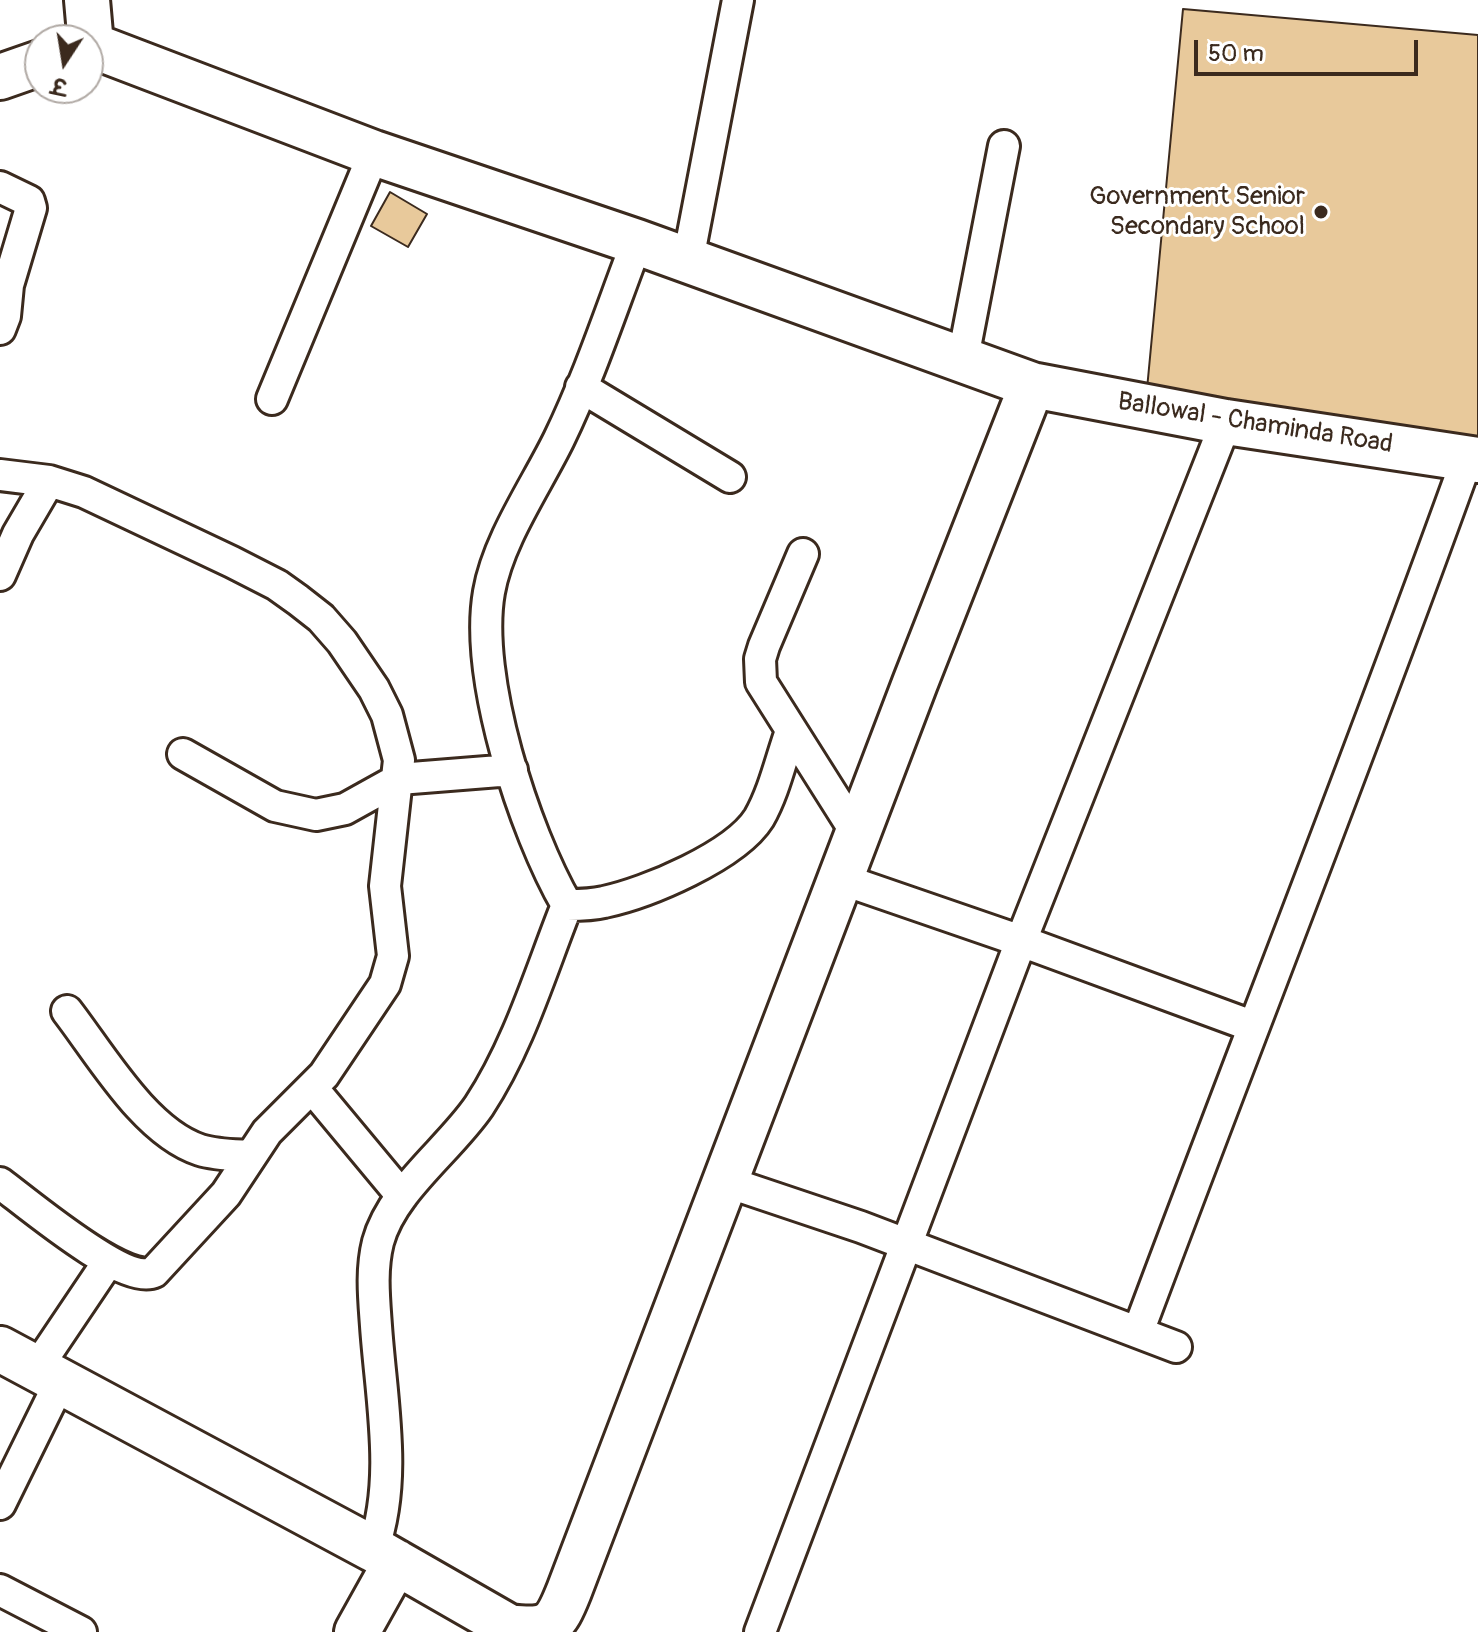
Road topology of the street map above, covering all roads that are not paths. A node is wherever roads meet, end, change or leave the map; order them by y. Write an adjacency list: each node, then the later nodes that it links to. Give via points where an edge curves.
1 (87, 0): 3 (street)
2 (738, 0): 11 (street)
3 (89, 24)
4 (104, 51): 8 (street, Ballowal - Chaminda Road)
5 (24, 69): 6 (street)
6 (0, 77)
7 (1004, 146): 13 (street)
8 (374, 153): 10 (street, Ballowal - Chaminda Road); 16 (street)
9 (0, 187): 12 (street, via 29,201 31,208)
10 (637, 242): 11 (street, Ballowal - Chaminda Road); 15 (street)
11 (688, 260): 13 (street, Ballowal - Chaminda Road)
12 (0, 329)
13 (963, 358): 14 (street, Ballowal - Chaminda Road)
14 (1032, 385): 17 (street, Ballowal - Chaminda Road); 28 (street)
15 (581, 387): 20 (street); 26 (street, via 494,569 488,594 489,665)
16 (272, 399)
17 (1226, 422): 18 (street, Ballowal - Chaminda Road); 31 (street)
18 (1472, 459): 33 (street)
19 (0, 475): 21 (street)
20 (730, 477)
21 (49, 481): 23 (street); 27 (street, via 84,492 277,585 321,618 374,689 395,740)
22 (803, 554): 24 (street, via 760,659 761,682)
23 (0, 575)
24 (791, 731): 28 (street); 30 (street, via 768,799 730,849 631,894)
25 (183, 754): 27 (street, via 275,806 298,813 345,809)
26 (512, 770): 27 (street); 30 (street, via 549,875)
27 (399, 779): 34 (street, via 385,886 392,964 385,984)
28 (857, 834): 29 (street)
29 (841, 879): 31 (street); 36 (street)
30 (567, 905): 38 (street, via 497,1074 478,1107)
31 (1021, 941): 33 (street); 39 (street)
32 (67, 1011): 35 (street, via 147,1113 172,1134 201,1150)
33 (1252, 1026): 41 (street)
34 (313, 1089): 35 (street, via 267,1132); 38 (street)
35 (250, 1156): 40 (street, via 226,1194 154,1272 137,1274)
36 (724, 1181): 39 (street); 49 (street, via 559,1616)
37 (0, 1183): 40 (street)
38 (402, 1196): 45 (street, via 386,1220 374,1265 386,1458)
39 (905, 1244): 41 (street); 50 (street)
40 (108, 1262): 43 (street)
41 (1138, 1332): 42 (street)
42 (1176, 1347)
43 (32, 1366): 44 (street); 45 (street)
44 (0, 1504)
45 (385, 1556): 48 (street); 49 (street, via 509,1627)
46 (0, 1590): 47 (street)
47 (81, 1632)
48 (357, 1632)
49 (541, 1632)
50 (760, 1632)

